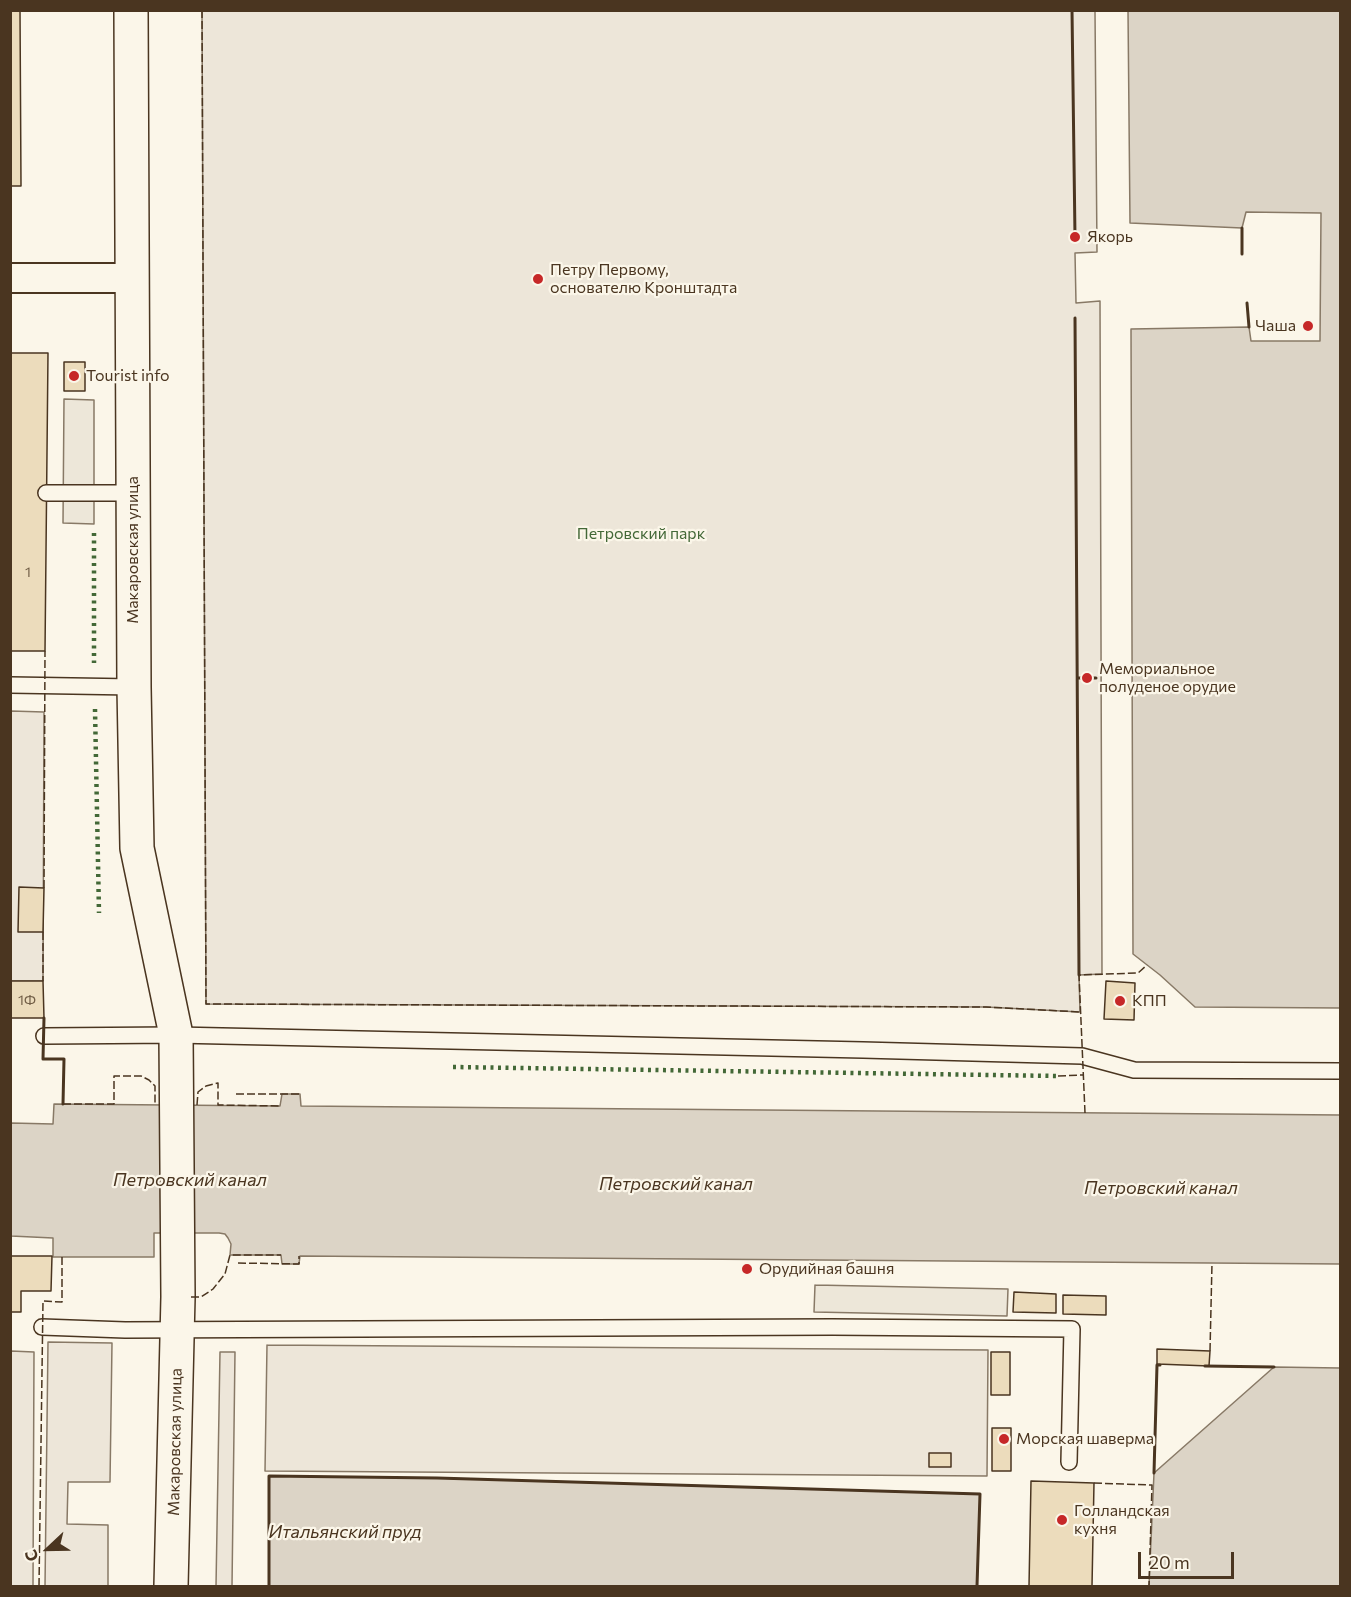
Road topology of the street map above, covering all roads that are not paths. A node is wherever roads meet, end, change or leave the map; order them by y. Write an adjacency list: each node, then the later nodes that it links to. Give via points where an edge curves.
1 (131, 10): 3 (street, Макаровская улица)
2 (10, 278): 3 (street)
3 (132, 278): 5 (street, Макаровская улица)
4 (46, 493): 5 (lane)
5 (133, 493): 7 (street, Макаровская улица)
6 (10, 685): 7 (lane)
7 (134, 687): 8 (street, Макаровская улица, via 137,848)
8 (176, 1035): 9 (lane); 10 (lane, via 1082,1056 1134,1070); 12 (street, Макаровская улица)
9 (44, 1036)
10 (1341, 1071)
11 (42, 1327): 12 (lane)
12 (176, 1329): 13 (lane, via 1072,1329); 14 (street, Макаровская улица)
13 (1069, 1462)
14 (171, 1587)

